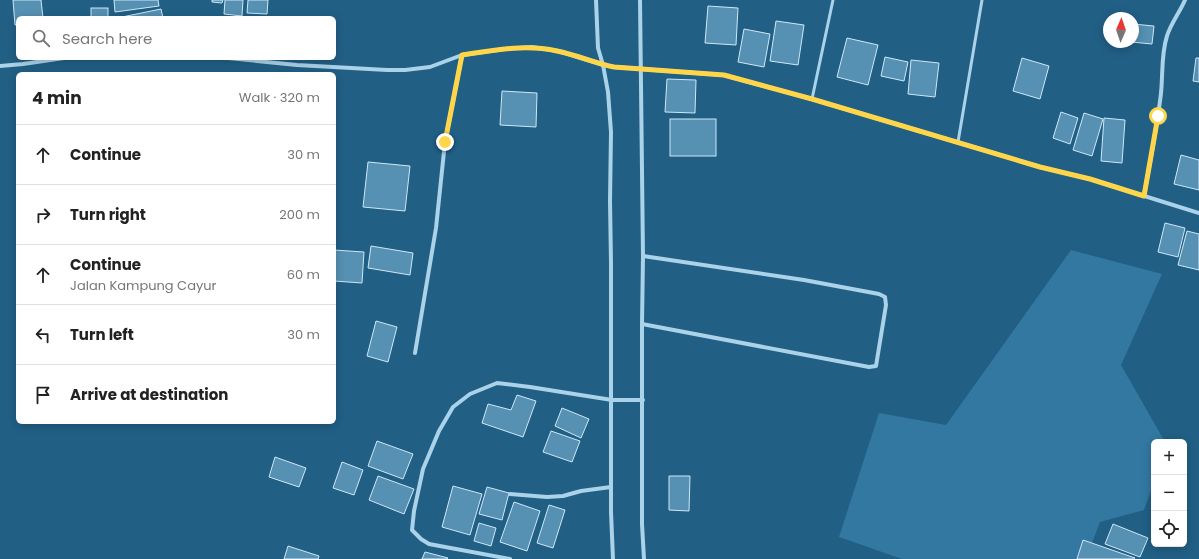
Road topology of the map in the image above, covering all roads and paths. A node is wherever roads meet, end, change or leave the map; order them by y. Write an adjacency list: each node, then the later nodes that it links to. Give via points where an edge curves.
1 (596, 0): 9 (street, via 598,48)
2 (640, 0): 11 (street)
3 (833, 0): 12 (lane)
4 (982, 0): 13 (lane)
5 (1185, 0): 14 (street, via 1167,35 1159,110)
6 (462, 55): 8 (street, via 430,67 405,70); 9 (street, via 532,47 558,51); 18 (street, via 445,142 436,228)
7 (50, 60): 10 (street)
8 (248, 60)
9 (603, 65): 11 (street); 19 (street, via 611,132)
10 (0, 66)
11 (641, 69): 12 (street, via 724,75); 16 (street)
12 (812, 99): 13 (street)
13 (958, 142): 14 (street)
14 (1144, 196): 15 (street)
15 (1199, 213)
16 (643, 256): 17 (street); 17 (street, via 879,294 885,297 886,305 876,366 869,367)
17 (642, 324): 20 (street)
18 (415, 353)
19 (612, 400): 20 (street); 21 (street); 23 (street, via 497,383 470,394 453,407 439,431 423,469 412,530 429,544)
20 (643, 400): 25 (street)
21 (611, 487): 22 (street, via 563,496); 24 (street)
22 (510, 494)
23 (510, 559)
24 (613, 559)
25 (644, 559)

